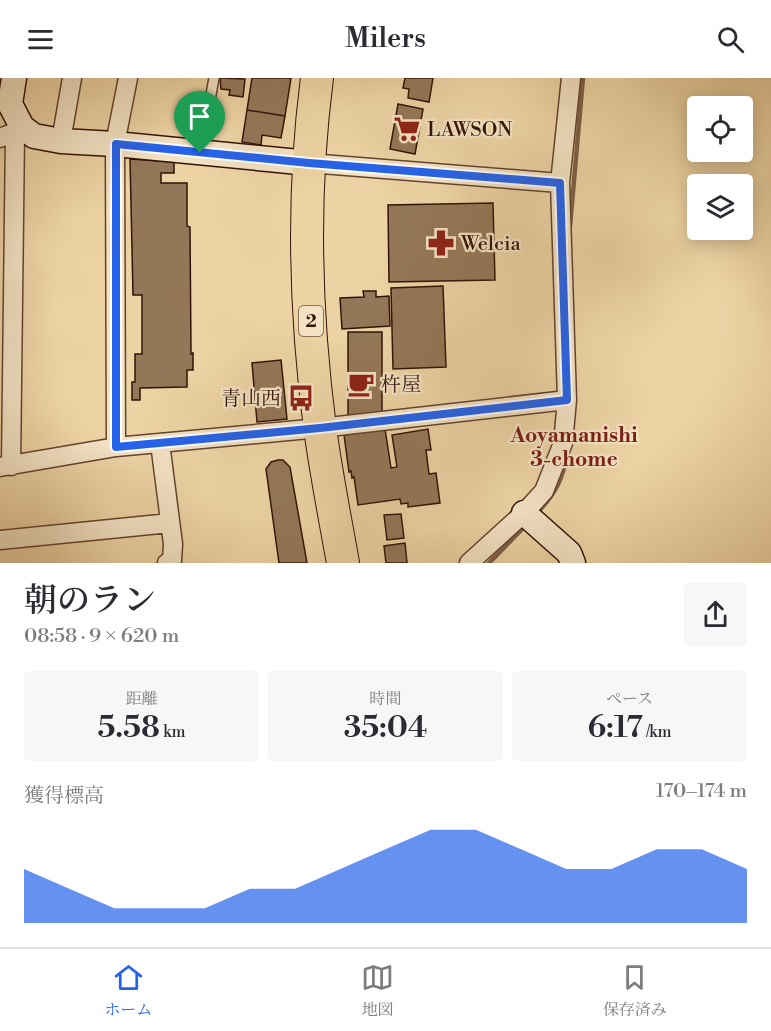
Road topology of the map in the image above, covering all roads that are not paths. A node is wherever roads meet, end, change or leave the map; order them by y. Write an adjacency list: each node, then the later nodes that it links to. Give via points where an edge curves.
1 (14, 78): 7 (street, via 10,104)
2 (72, 78): 8 (street)
3 (128, 78): 9 (street)
4 (214, 78): 10 (lane)
5 (317, 78): 11 (highway, 2)
6 (571, 78): 12 (street)
7 (12, 133): 8 (street); 13 (street)
8 (61, 141): 9 (street)
9 (116, 144): 10 (street); 18 (street)
10 (200, 153): 11 (street)
11 (309, 163): 12 (street); 16 (highway, 2, via 308,282)
12 (560, 183): 15 (street)
13 (7, 247): 14 (street)
14 (6, 328): 19 (street)
15 (567, 400): 16 (street); 20 (street, via 563,443 544,490)
16 (320, 428): 17 (street); 24 (highway, 2)
17 (160, 443): 18 (street); 21 (street)
18 (116, 447): 19 (street)
19 (6, 466)
20 (524, 513): 25 (street); 26 (street, via 569,553)
21 (170, 523): 22 (street); 23 (street, via 172,560)
22 (0, 540)
23 (167, 563)
24 (343, 563)
25 (469, 563)
26 (573, 563)

